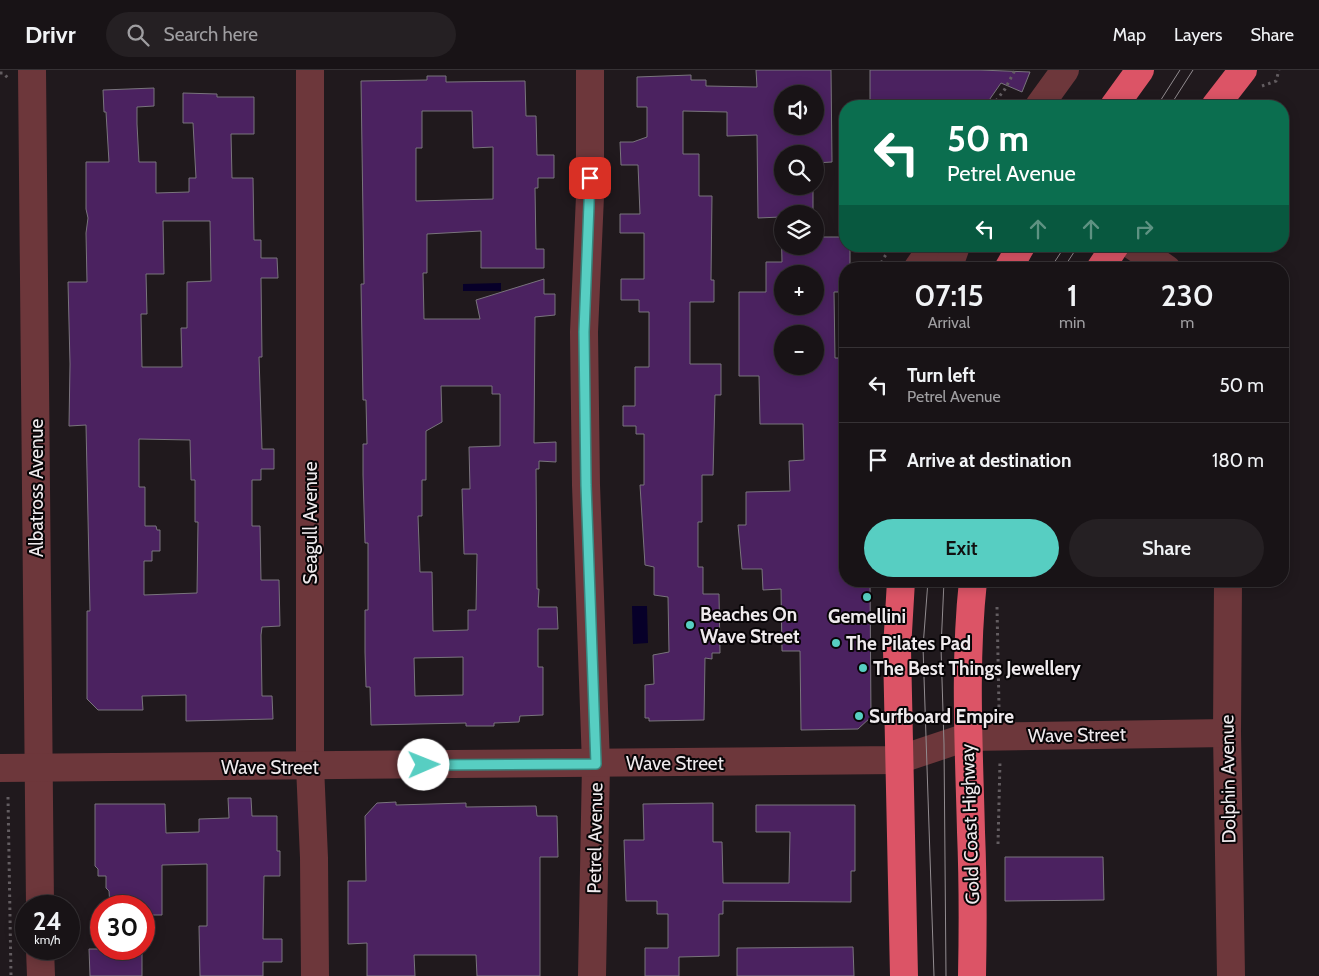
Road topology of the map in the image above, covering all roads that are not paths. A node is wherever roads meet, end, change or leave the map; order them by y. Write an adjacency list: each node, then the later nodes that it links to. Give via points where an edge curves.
1 (310, 70): 19 (street, Seagull Avenue)
2 (590, 70): 18 (street, Petrel Avenue, via 590,196 584,332)
3 (1140, 70): 8 (highway)
4 (1243, 70): 9 (highway)
5 (1063, 71): 7 (street)
6 (20, 74): 21 (street, Albatross Avenue)
7 (1043, 100)
8 (1118, 100)
9 (1219, 100)
10 (1142, 252): 11 (street)
11 (1157, 262)
12 (901, 587): 17 (highway, via 896,649)
13 (972, 587): 16 (highway, Gold Coast Highway, via 968,640)
14 (1228, 587): 15 (street, Dolphin Avenue)
15 (1227, 733): 16 (street, Wave Street); 29 (street, Dolphin Avenue)
16 (967, 737): 17 (street, Wave Street); 28 (highway, Gold Coast Highway, via 972,831)
17 (898, 760): 18 (street, Wave Street); 27 (highway)
18 (596, 764): 19 (street, Wave Street); 26 (street, Petrel Avenue)
19 (310, 766): 21 (street, Wave Street); 25 (street, Seagull Avenue)
20 (0, 768): 21 (street, Wave Street)
21 (38, 768): 22 (street, Albatross Avenue)
22 (40, 895)
23 (40, 960): 24 (street)
24 (41, 976)
25 (315, 976)
26 (592, 976)
27 (904, 976)
28 (972, 976)
29 (1231, 976)

